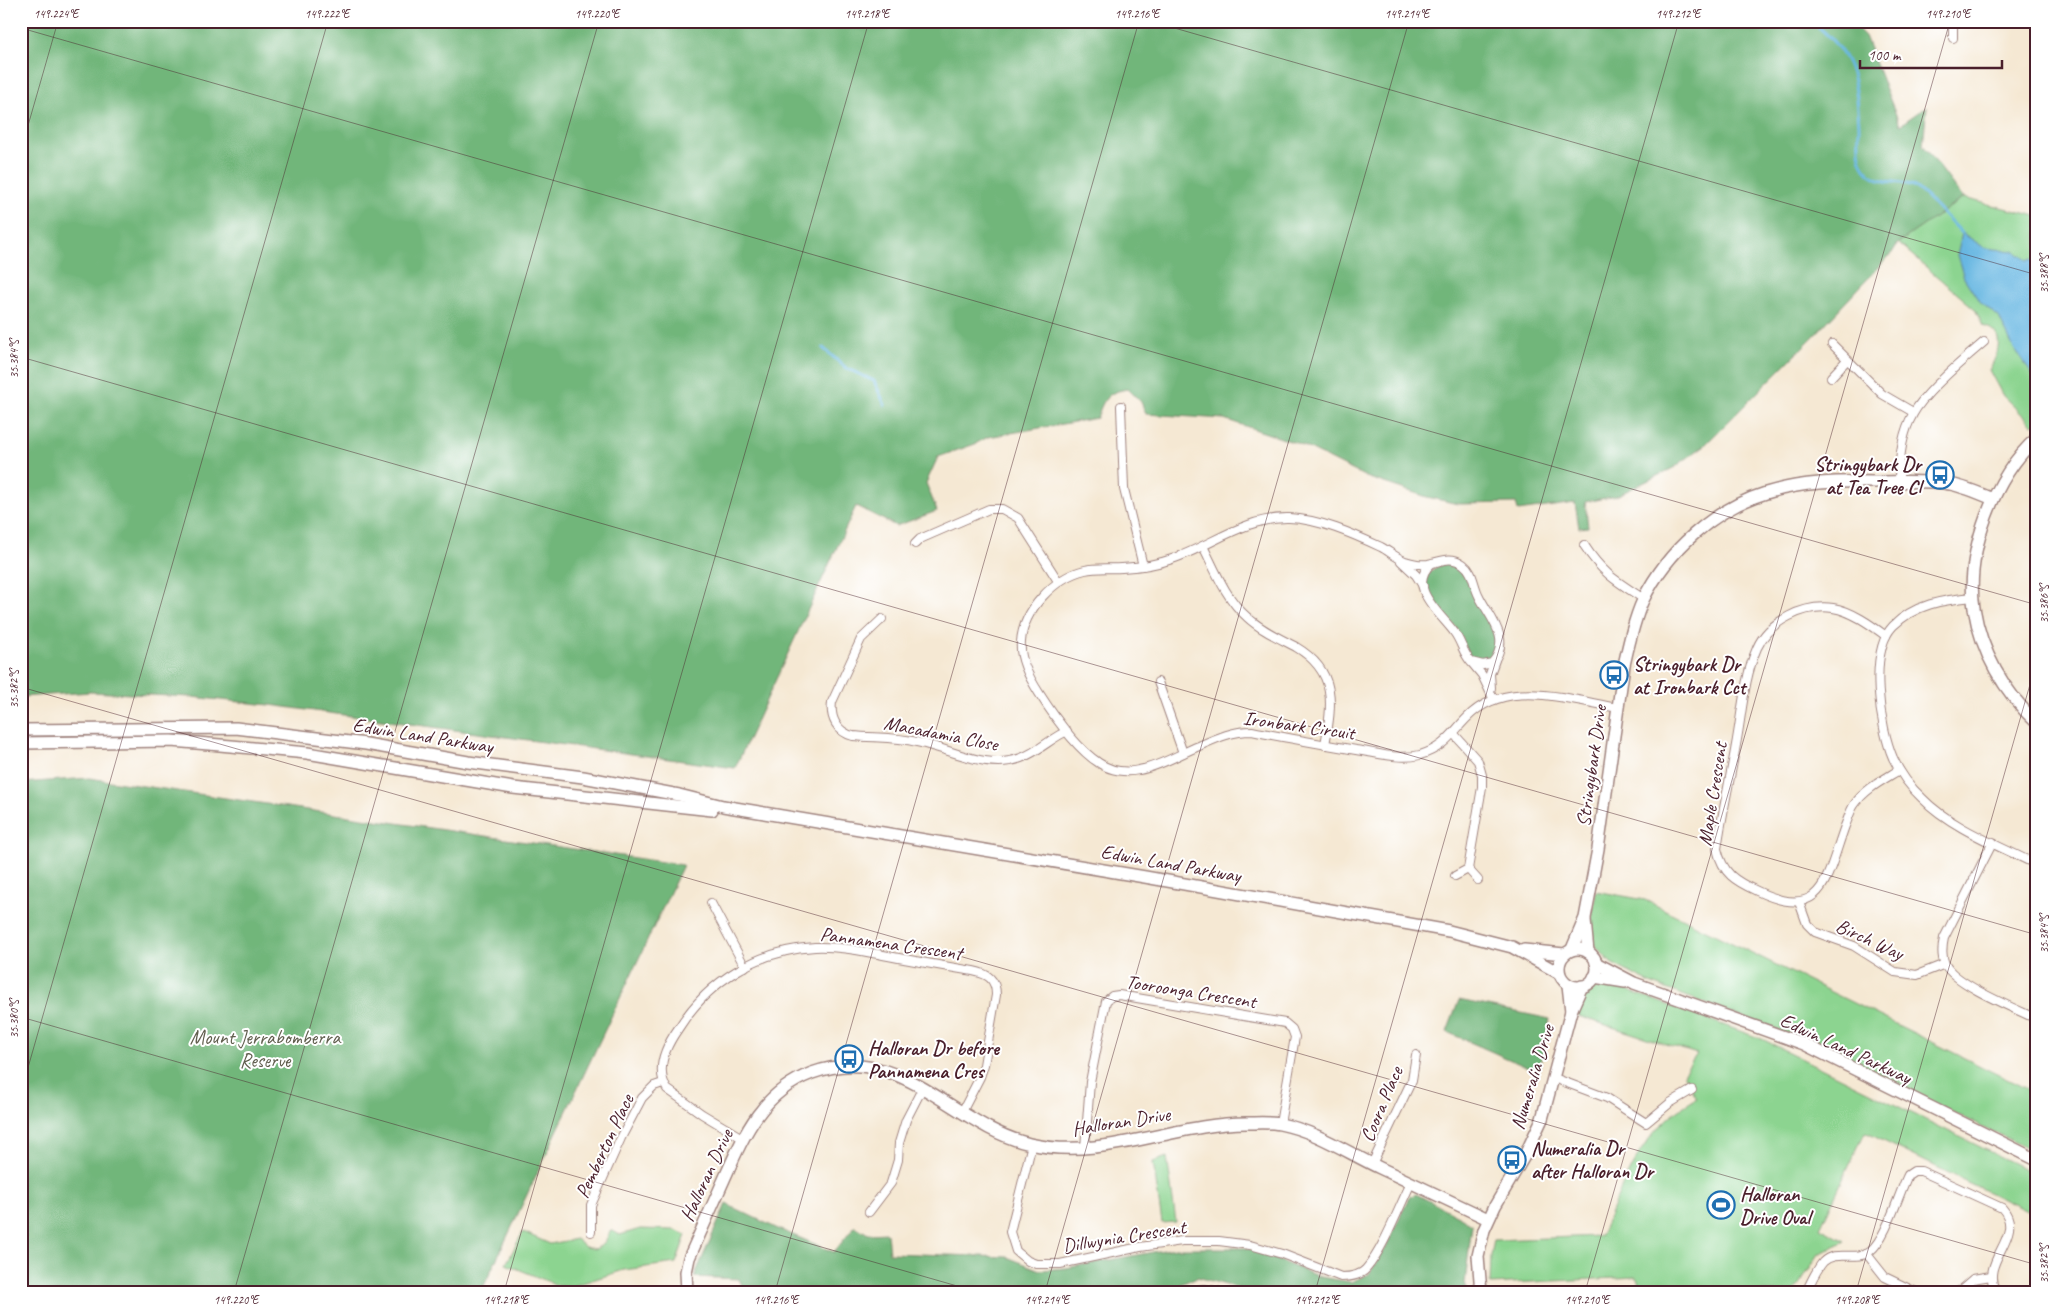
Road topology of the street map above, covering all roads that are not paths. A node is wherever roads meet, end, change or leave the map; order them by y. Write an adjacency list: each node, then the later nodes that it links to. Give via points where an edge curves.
1 (1953, 21): 2 (street)
2 (1954, 38)
3 (1984, 342): 8 (street)
4 (1832, 344): 5 (street)
5 (1848, 360): 6 (street); 8 (street, via 1885,397)
6 (1831, 377)
7 (1121, 406): 17 (street, via 1124,489)
8 (1914, 412): 10 (street, via 1900,457)
9 (2037, 438): 11 (main road, via 2009,469)
10 (1899, 482): 11 (main road, Stringybark Drive, via 1950,484); 21 (main road, Stringybark Drive, via 1812,483 1766,492 1744,501 1691,536 1666,565)
11 (1993, 499): 20 (main road, via 1981,533)
12 (915, 544): 18 (street, via 989,509 1002,509 1018,518)
13 (1584, 545): 21 (street, via 1607,575)
14 (1203, 546): 15 (street, Ironbark Circuit, via 1250,524 1294,518 1328,526 1370,542); 17 (street, Ironbark Circuit, via 1172,560); 34 (street, via 1232,601 1264,630 1312,658 1324,676 1330,688 1331,706)
15 (1398, 558): 16 (street, Ironbark Circuit, via 1412,563); 19 (street, Ironbark Circuit, via 1416,575)
16 (1432, 563): 19 (street, via 1425,573); 24 (street, Ironbark Circuit, via 1453,560 1469,570 1478,596 1499,632 1500,646)
17 (1144, 566): 18 (street, Ironbark Circuit, via 1087,570)
18 (1058, 582): 31 (street, Ironbark Circuit, via 1047,592 1023,628 1020,644 1030,676)
19 (1423, 587): 25 (street, Ironbark Circuit, via 1432,607 1453,631)
20 (1973, 597): 23 (street, via 1926,604 1905,616); 29 (main road, via 1977,623 2000,678)
21 (1644, 599): 28 (main road, Stringybark Drive, via 1629,640)
22 (882, 619): 31 (street, Macadamia Close, via 861,639 832,702 834,721 846,734 913,741 993,763 1021,758)
23 (1886, 636): 36 (street, via 1878,679 1886,739); 43 (street, Maple Crescent, via 1850,614 1834,608 1816,608 1798,612 1769,631 1753,659 1717,849 1726,873 1743,885 1783,902)
24 (1495, 660): 25 (street, via 1488,664); 27 (street, Ironbark Circuit, via 1490,679)
25 (1472, 663): 27 (street, Ironbark Circuit)
26 (1158, 682): 35 (street)
27 (1494, 700): 28 (street, Ironbark Circuit, via 1529,694); 32 (street, Ironbark Circuit, via 1474,712)
28 (1618, 708): 45 (main road, Stringybark Drive)
29 (2037, 723)
30 (21, 730): 37 (main road, Edwin Land Parkway, via 246,730 366,744 583,778)
31 (1067, 731): 35 (street, Ironbark Circuit, via 1100,764 1114,770 1139,770)
32 (1454, 734): 34 (street, Ironbark Circuit, via 1435,749 1406,757); 40 (street, via 1478,761 1482,775)
33 (21, 743): 37 (main road, Edwin Land Parkway, via 171,741 298,752 513,788)
34 (1325, 745): 35 (street, Ironbark Circuit, via 1237,731)
35 (1183, 753)
36 (1899, 770): 38 (street, via 1933,809); 43 (street, via 1869,789 1854,806 1823,887 1811,898)
37 (814, 822): 46 (main road, Edwin Land Parkway, via 1410,924 1487,939)
38 (1993, 842): 39 (street); 50 (street, via 1944,938)
39 (2037, 864)
40 (1468, 868): 41 (street); 42 (street)
41 (1455, 876)
42 (1478, 880)
43 (1799, 902): 50 (street, Birch Way, via 1807,924 1815,932 1854,946 1895,972 1917,974)
44 (710, 903): 51 (street)
45 (1585, 918): 47 (main road, Stringybark Drive); 48 (main road, Stringybark Drive)
46 (1520, 950): 47 (main road, Edwin Land Parkway); 52 (main road, Edwin Land Parkway)
47 (1568, 951): 48 (main road, via 1578,948); 52 (main road, via 1559,962)
48 (1588, 952): 49 (main road)
49 (1596, 963): 53 (main road); 54 (main road, Edwin Land Parkway)
50 (1945, 964): 58 (street, via 1961,981)
51 (745, 967): 61 (street, Pannamena Crescent, via 709,990 686,1016 664,1056 661,1065); 64 (street, Pannamena Crescent, via 785,952 830,947 989,976 995,983 996,995 984,1065)
52 (1559, 973): 55 (main road)
53 (1594, 977): 54 (main road, Edwin Land Parkway); 56 (main road)
54 (1634, 983): 69 (main road, Edwin Land Parkway, via 1804,1044)
55 (1568, 985): 56 (main road); 57 (main road, Numeralia Drive)
56 (1582, 986): 57 (main road, Numeralia Drive)
57 (1571, 1011): 60 (main road, Numeralia Drive)
58 (2037, 1020)
59 (1416, 1055): 70 (street, Coora Place, via 1412,1080)
60 (1554, 1078): 63 (street, via 1598,1094 1646,1123); 73 (main road, Numeralia Drive, via 1535,1134)
61 (663, 1083): 66 (street, via 702,1114); 74 (street, Pemberton Place, via 654,1086 642,1098 621,1138 591,1205)
62 (923, 1087): 64 (main road, Halloran Drive); 66 (main road, Halloran Drive, via 883,1069 845,1066 827,1069 779,1091 764,1106); 72 (street, via 906,1120 891,1183)
63 (1692, 1090)
64 (962, 1112): 67 (main road, Halloran Drive, via 1008,1138)
65 (1280, 1124): 68 (main road, Halloran Drive, via 1208,1125); 68 (street, Tooroonga Crescent, via 1295,1036 1286,1023 1120,995 1106,1001 1090,1082); 70 (main road, Halloran Drive, via 1311,1134)
66 (742, 1138): 77 (main road, Halloran Drive, via 689,1258)
67 (1032, 1144): 68 (main road, Halloran Drive); 71 (street, Dillwynia Crescent, via 1010,1232 1016,1251 1036,1264 1060,1264 1182,1241 1220,1241 1250,1245 1341,1277 1350,1277 1366,1269)
68 (1085, 1148)
69 (2037, 1160)
70 (1372, 1164): 71 (main road, Halloran Drive)
71 (1411, 1183): 73 (main road, Halloran Drive)
72 (869, 1212)
73 (1488, 1219): 80 (main road, Numeralia Drive, via 1478,1256)
74 (591, 1232)
75 (1866, 1253): 76 (street, via 1881,1236 1908,1175 1921,1171 2007,1212 2011,1222 2009,1230); 81 (street, via 1828,1258); 82 (street, via 1885,1277)
76 (1991, 1276): 83 (street, via 1973,1279); 84 (street)
77 (687, 1292)
78 (1185, 1292): 79 (street, via 1204,1289)
79 (1220, 1292)
80 (1481, 1292)
81 (1806, 1292)
82 (1916, 1292)
83 (1958, 1292)
84 (1996, 1292)

